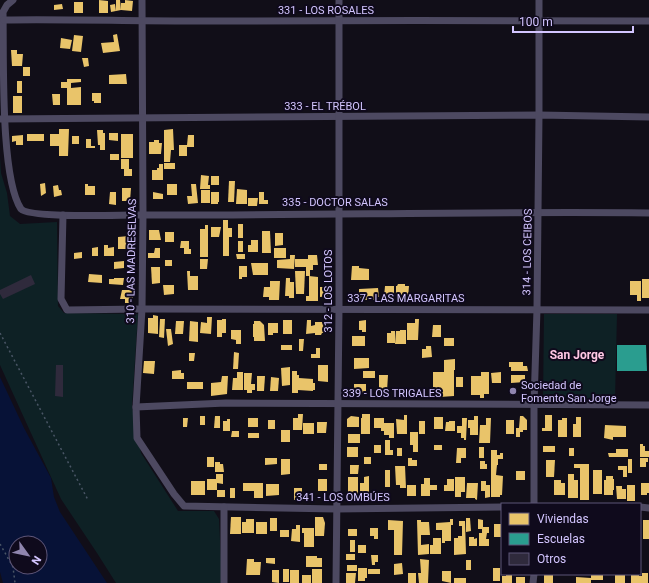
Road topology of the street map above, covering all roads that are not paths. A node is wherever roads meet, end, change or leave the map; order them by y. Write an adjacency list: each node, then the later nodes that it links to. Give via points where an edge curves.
1 (13, 0): 5 (street, via 7,5)
2 (142, 0): 7 (street, 310 - LAS MADRESELVAS)
3 (339, 0): 9 (street, 312 - LOS LOTOS)
4 (539, 0): 6 (street, 314 - LOS CEIBOS)
5 (4, 20): 7 (street, 331 - LOS ROSALES); 14 (street)
6 (539, 20): 8 (street, 331 - LOS ROSALES); 9 (street, 331 - LOS ROSALES); 10 (street, 314 - LOS CEIBOS)
7 (141, 21): 9 (street, 331 - LOS ROSALES); 13 (street, 310 - LAS MADRESELVAS)
8 (649, 21)
9 (339, 22): 11 (street, 312 - LOS LOTOS)
10 (539, 115): 11 (street, 333 - EL TRÉBOL); 12 (street, 333 - EL TRÉBOL); 15 (street, 314 - LOS CEIBOS)
11 (338, 117): 13 (street, 333 - EL TRÉBOL); 16 (street, 312 - LOS LOTOS)
12 (649, 117)
13 (142, 118): 14 (street, 333 - EL TRÉBOL); 19 (street, 310 - LAS MADRESELVAS)
14 (1, 119): 18 (street, 335 - DOCTOR SALAS, via 5,172 14,198 22,210 28,213)
15 (538, 212): 16 (street, 335 - DOCTOR SALAS); 17 (street, 335 - DOCTOR SALAS); 22 (street, 314 - LOS CEIBOS)
16 (339, 213): 19 (street, 335 - DOCTOR SALAS); 21 (street, 312 - LOS LOTOS)
17 (649, 213)
18 (63, 215): 19 (street, 335 - DOCTOR SALAS); 20 (street, 337 - LAS MARGARITAS, via 61,299 67,310)
19 (143, 215): 20 (street, 310 - LAS MADRESELVAS)
20 (142, 309): 21 (street, 337 - LAS MARGARITAS); 27 (street, 310 - LAS MADRESELVAS)
21 (339, 309): 22 (street, 337 - LAS MARGARITAS); 24 (street, 312 - LOS LOTOS)
22 (537, 309): 23 (street, 337 - LAS MARGARITAS); 25 (street, 314 - LOS CEIBOS)
23 (649, 310)
24 (337, 404): 25 (street, 339 - LOS TRIGALES); 27 (street, 339 - LOS TRIGALES, via 226,403); 32 (street, 312 - LOS LOTOS)
25 (534, 404): 26 (street, 339 - LOS TRIGALES); 28 (street, 314 - LOS CEIBOS)
26 (649, 405)
27 (136, 407): 29 (street, 310 - LAS MADRESELVAS, via 137,438)
28 (534, 503)
29 (184, 506): 30 (street, 341 - LOS OMBÚES)
30 (224, 507): 32 (street, 341 - LOS OMBÚES); 33 (street)
31 (501, 507): 32 (street, 341 - LOS OMBÚES)
32 (336, 509): 34 (street, 312 - LOS LOTOS)
33 (224, 583)
34 (336, 583)

